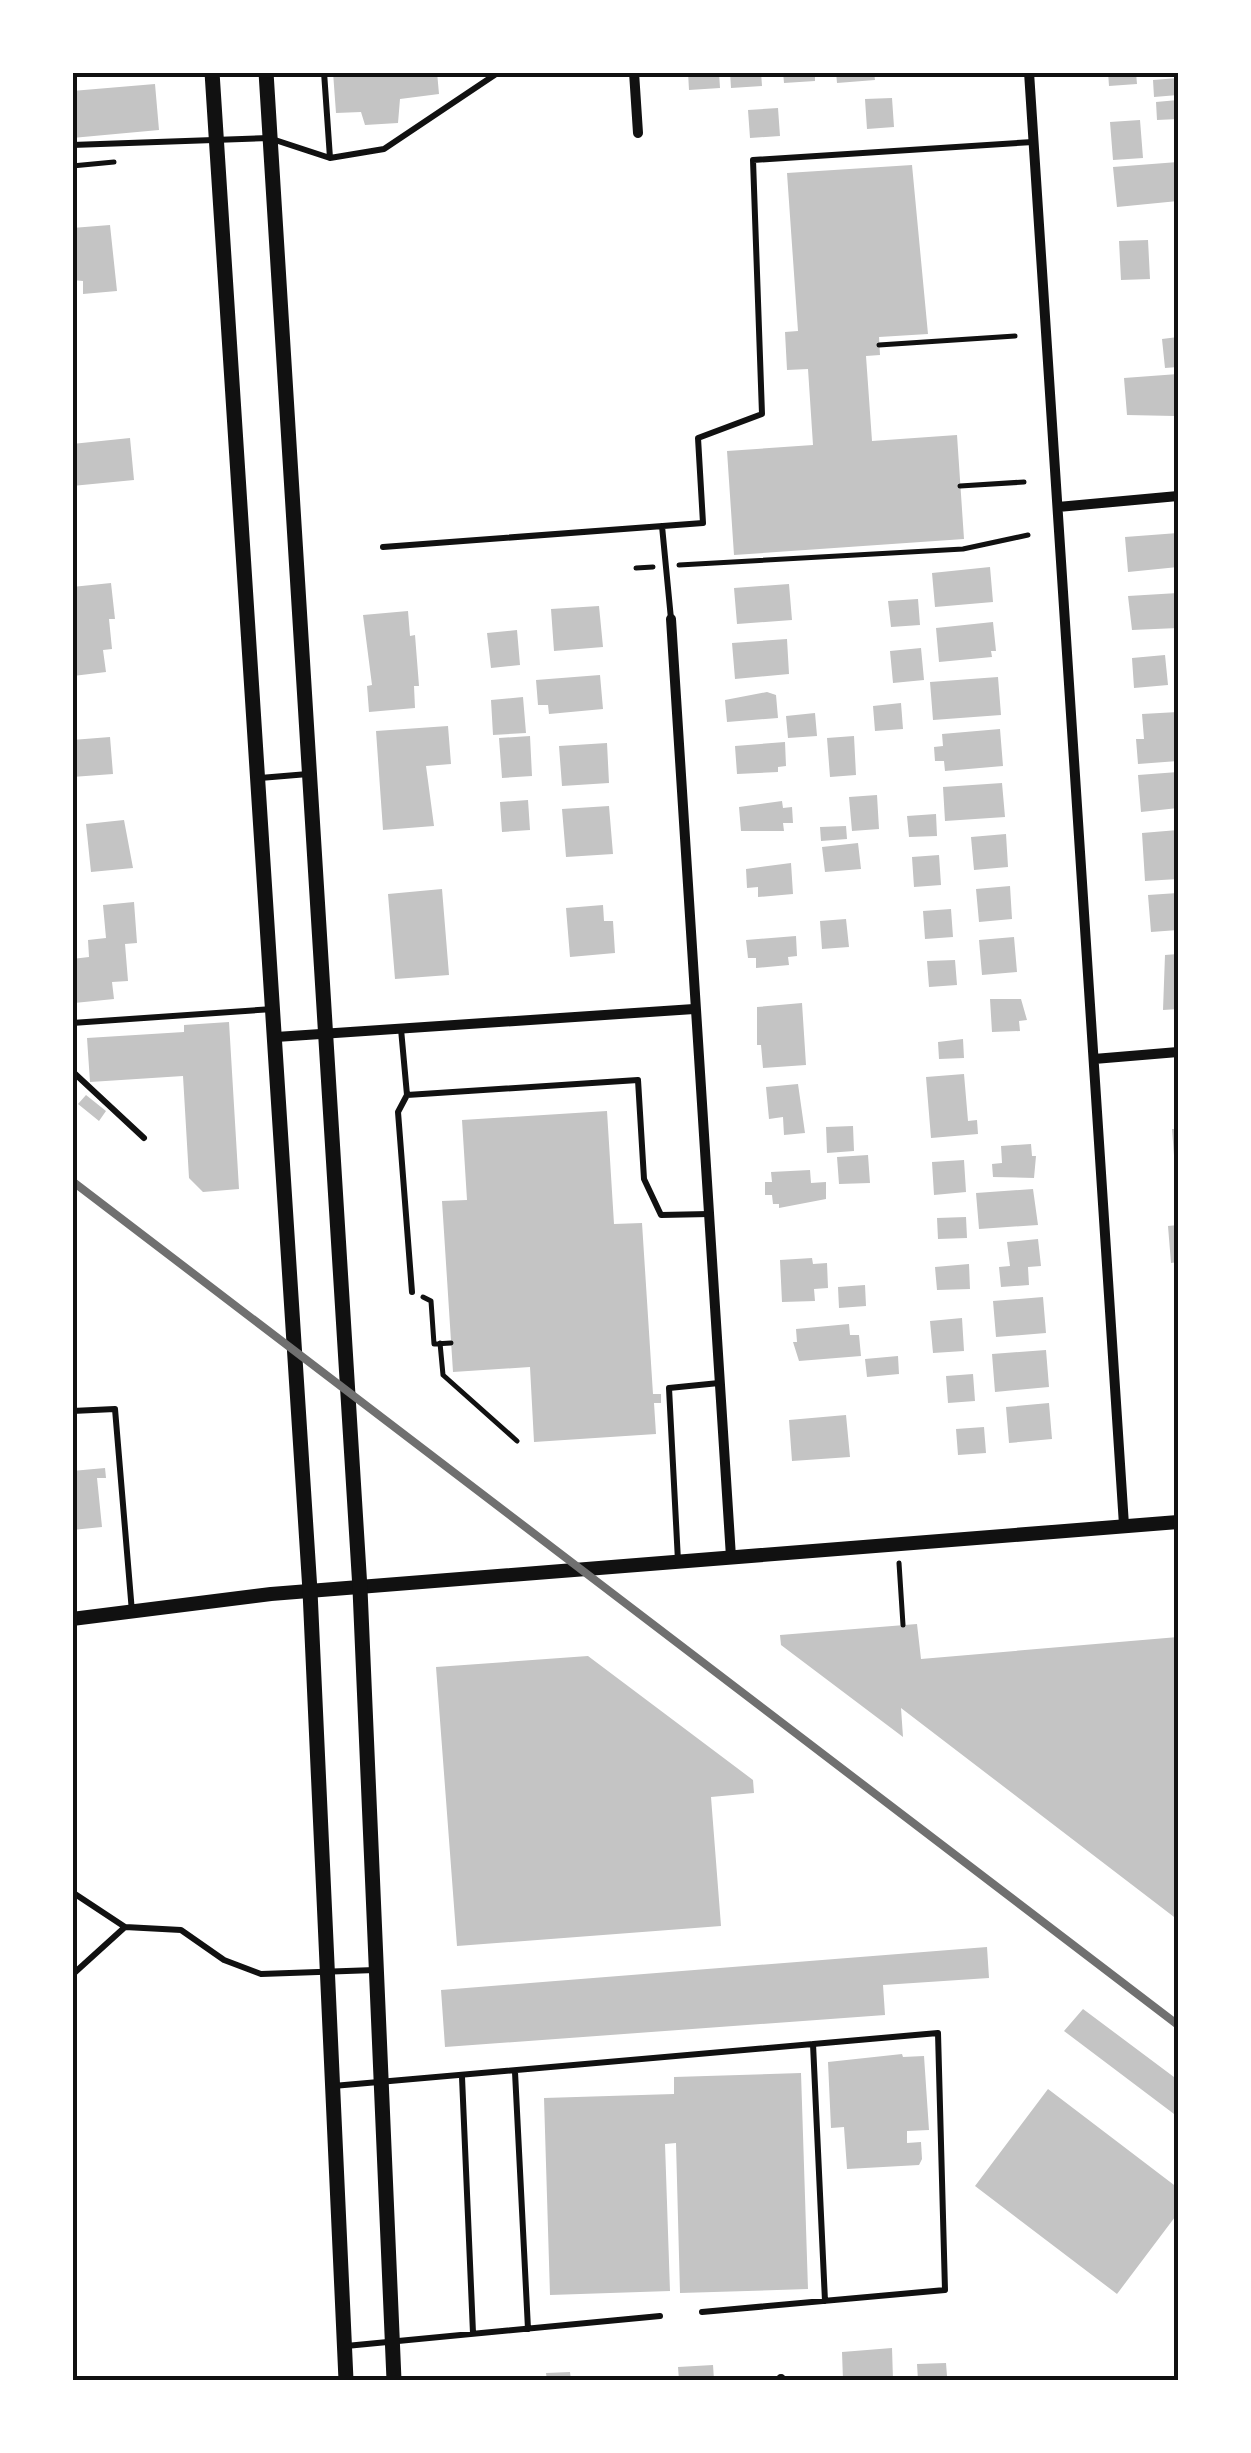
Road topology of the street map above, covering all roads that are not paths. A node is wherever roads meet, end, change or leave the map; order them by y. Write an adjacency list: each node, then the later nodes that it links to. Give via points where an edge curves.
1 (212, 72): 8 (main road)
2 (266, 72): 9 (main road)
3 (324, 72): 12 (lane)
4 (499, 72): 12 (lane, via 384,149)
5 (634, 72): 7 (street)
6 (1029, 72): 10 (street)
7 (638, 133)
8 (216, 137): 9 (lane); 11 (lane); 19 (main road)
9 (270, 138): 12 (lane); 18 (main road)
10 (1033, 142): 14 (street); 15 (lane, via 753,160 762,414 698,438 703,523)
11 (72, 145)
12 (330, 158)
13 (1178, 496): 14 (street)
14 (1058, 507): 27 (street)
15 (662, 526): 16 (lane); 17 (lane)
16 (383, 548)
17 (671, 619): 21 (street)
18 (308, 774): 19 (lane); 24 (main road)
19 (259, 778): 20 (main road)
20 (274, 1008): 22 (lane); 25 (main road)
21 (694, 1009): 23 (street); 31 (street)
22 (72, 1023)
23 (400, 1028): 24 (street); 29 (lane)
24 (324, 1033): 25 (street); 39 (main road)
25 (276, 1037): 40 (main road)
26 (1178, 1052): 27 (street)
27 (1094, 1059): 36 (street)
28 (72, 1071): 30 (lane)
29 (407, 1096): 31 (lane, via 638,1080 644,1179 661,1215); 32 (lane, via 398,1112)
30 (144, 1138)
31 (709, 1214): 33 (street)
32 (412, 1292)
33 (720, 1384): 37 (street); 38 (lane, via 669,1388)
34 (72, 1411): 41 (lane, via 115,1408)
35 (1178, 1522): 36 (street)
36 (1124, 1525): 37 (street)
37 (731, 1557): 38 (street)
38 (678, 1561): 39 (street)
39 (360, 1589): 40 (street); 45 (main road)
40 (310, 1591): 41 (street); 46 (main road)
41 (132, 1613): 42 (street)
42 (72, 1619)
43 (72, 1892): 44 (lane)
44 (125, 1927): 46 (lane, via 181,1930 224,1960 261,1974); 47 (lane)
45 (376, 1970): 46 (lane); 51 (main road)
46 (326, 1971): 52 (main road)
47 (72, 1975)
48 (813, 2044): 49 (lane); 53 (lane); 53 (lane, via 938,2032 945,2290)
49 (515, 2072): 50 (lane); 56 (lane)
50 (462, 2077): 51 (lane); 57 (lane)
51 (381, 2084): 52 (lane); 58 (main road)
52 (332, 2086): 59 (main road)
53 (824, 2301): 54 (lane)
54 (702, 2312)
55 (660, 2316): 56 (lane)
56 (528, 2328): 57 (lane)
57 (473, 2333): 58 (lane)
58 (392, 2341): 59 (lane); 61 (main road)
59 (344, 2346): 60 (main road)
60 (346, 2380)
61 (394, 2380)

